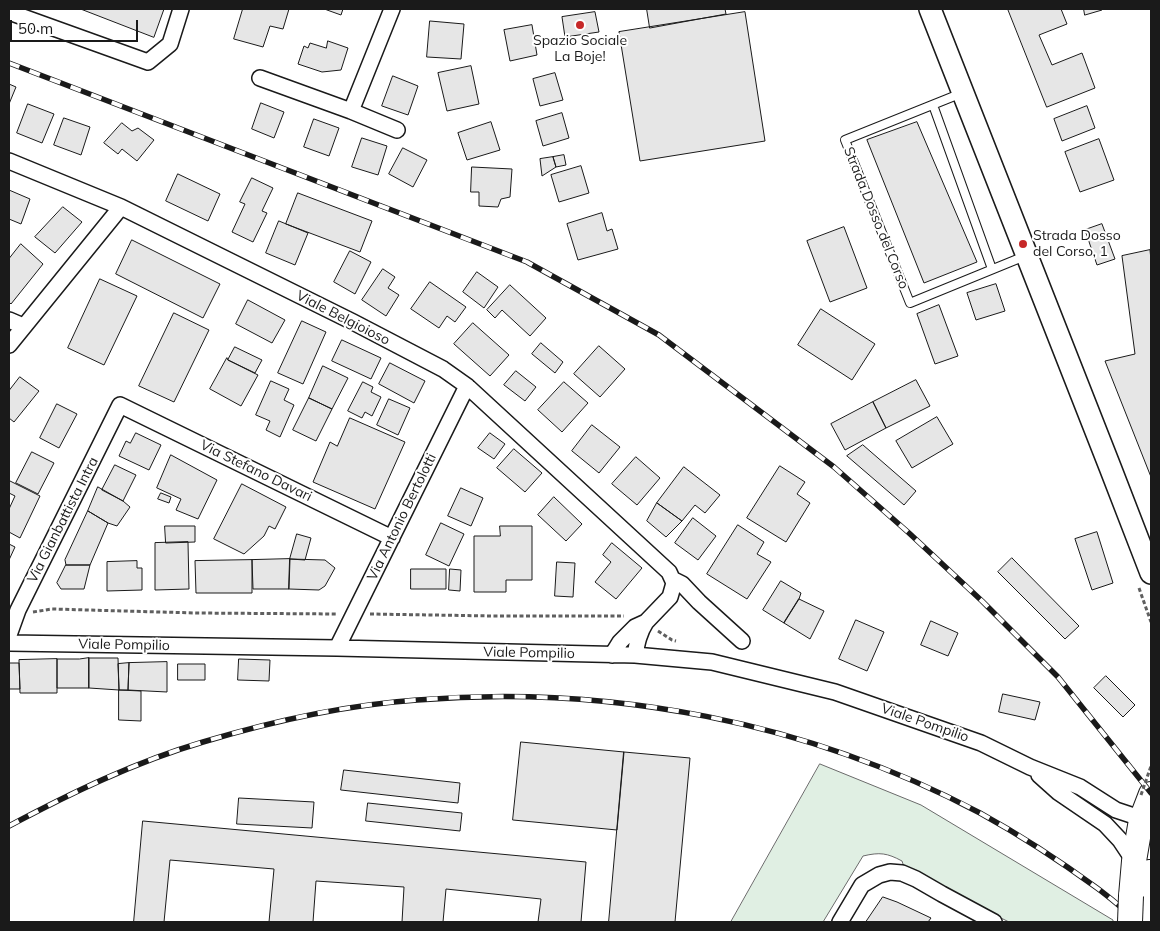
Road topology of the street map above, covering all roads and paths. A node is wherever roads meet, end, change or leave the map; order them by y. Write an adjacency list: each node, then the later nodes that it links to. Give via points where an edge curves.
1 (181, 9): 4 (street, via 170,44 148,62)
2 (392, 9): 8 (street)
3 (930, 9): 6 (main road)
4 (9, 12)
5 (260, 78): 8 (street)
6 (963, 93): 7 (lane, Strada Dosso del Corso); 12 (main road)
7 (933, 104): 13 (lane); 13 (lane, Strada Dosso del Corso, via 845,140 910,302)
8 (352, 111): 9 (street)
9 (397, 130)
10 (9, 161): 11 (street, Viale Belgioioso)
11 (121, 207): 15 (street); 17 (street, Viale Belgioioso, via 427,360)
12 (1027, 256): 13 (lane, Strada Dosso del Corso); 20 (main road)
13 (992, 269)
14 (9, 320): 15 (street)
15 (23, 326): 16 (street)
16 (9, 345)
17 (467, 386): 19 (street, Via Antonio Bertolotti); 21 (street, Viale Belgioioso)
18 (120, 405): 19 (street, Via Stefano Davari); 24 (street, Via Gianbattista Intra)
19 (392, 538): 29 (street, Via Antonio Bertolotti)
20 (1151, 574)
21 (674, 580): 22 (street); 23 (street, Viale Belgioioso)
22 (670, 597): 23 (street, Viale Belgioioso, via 686,597); 25 (street)
23 (699, 602): 27 (street, Viale Belgioioso)
24 (13, 607): 26 (street, Via Gianbattista Intra)
25 (646, 622): 30 (street, via 635,627); 31 (street)
26 (9, 635)
27 (742, 641)
28 (9, 643): 29 (street, Viale Pompilio)
29 (337, 648): 30 (street, Viale Pompilio)
30 (612, 655): 31 (street, Viale Pompilio)
31 (635, 656): 33 (street, Viale Pompilio, via 712,662 835,692 981,743)
32 (1151, 766): 34 (path, bridge)
33 (1030, 767): 34 (street, Viale Pompilio, via 1080,787 1116,810); 35 (street, Viale Pompilio)
34 (1147, 807): 35 (main road)
35 (1142, 856): 36 (main road)
36 (1141, 908): 39 (main road, bridge)
37 (840, 922): 38 (street, via 862,886 890,872 916,879)
38 (994, 922)
39 (1130, 922)

